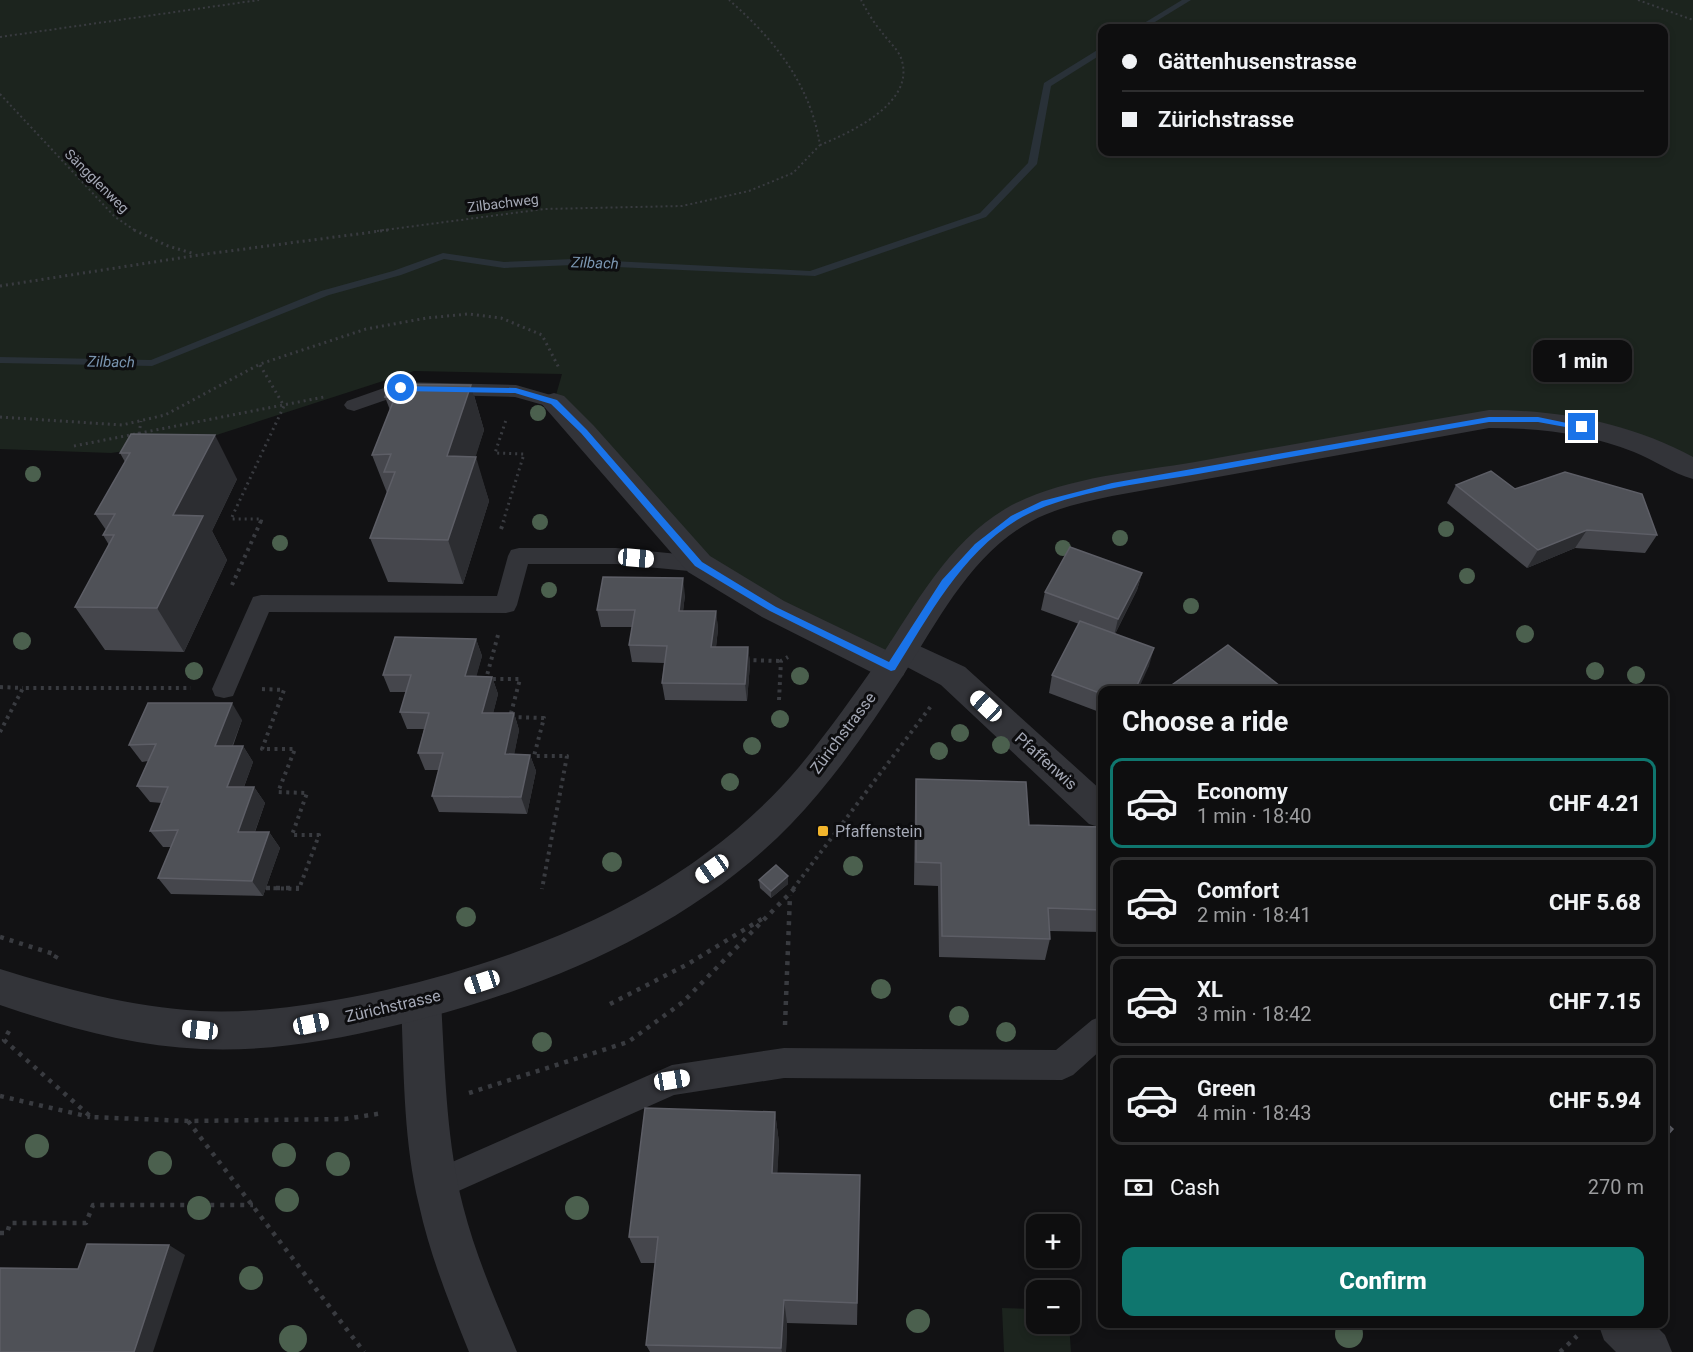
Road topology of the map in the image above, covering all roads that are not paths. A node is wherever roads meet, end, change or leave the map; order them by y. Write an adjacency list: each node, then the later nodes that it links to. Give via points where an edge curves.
1 (554, 402): 2 (lane, via 516,391 401,388); 4 (street, Pfaffenwis)
2 (354, 405)
3 (1693, 469): 5 (street, Zürichstrasse, via 1638,443 1597,431 1568,423 1512,418 1080,493 1033,508 995,531 946,582)
4 (699, 564): 5 (street, Pfaffenwis, via 773,609); 6 (lane, via 616,556 519,556 506,605 261,603)
5 (897, 659): 7 (street, Pfaffenwis, via 953,676); 9 (street, Zürichstrasse, via 818,769 761,831 727,859 606,934 502,976)
6 (224, 688)
7 (1098, 809)
8 (0, 987): 9 (street, Zürichstrasse, via 121,1021 200,1030 311,1024)
9 (421, 1001): 11 (street, via 426,1107)
10 (1098, 1034): 11 (lane, via 1062,1065 784,1063 672,1080)
11 (436, 1185): 13 (street, via 464,1282)
12 (1626, 1328): 14 (street)
13 (493, 1352)
14 (1648, 1352)

